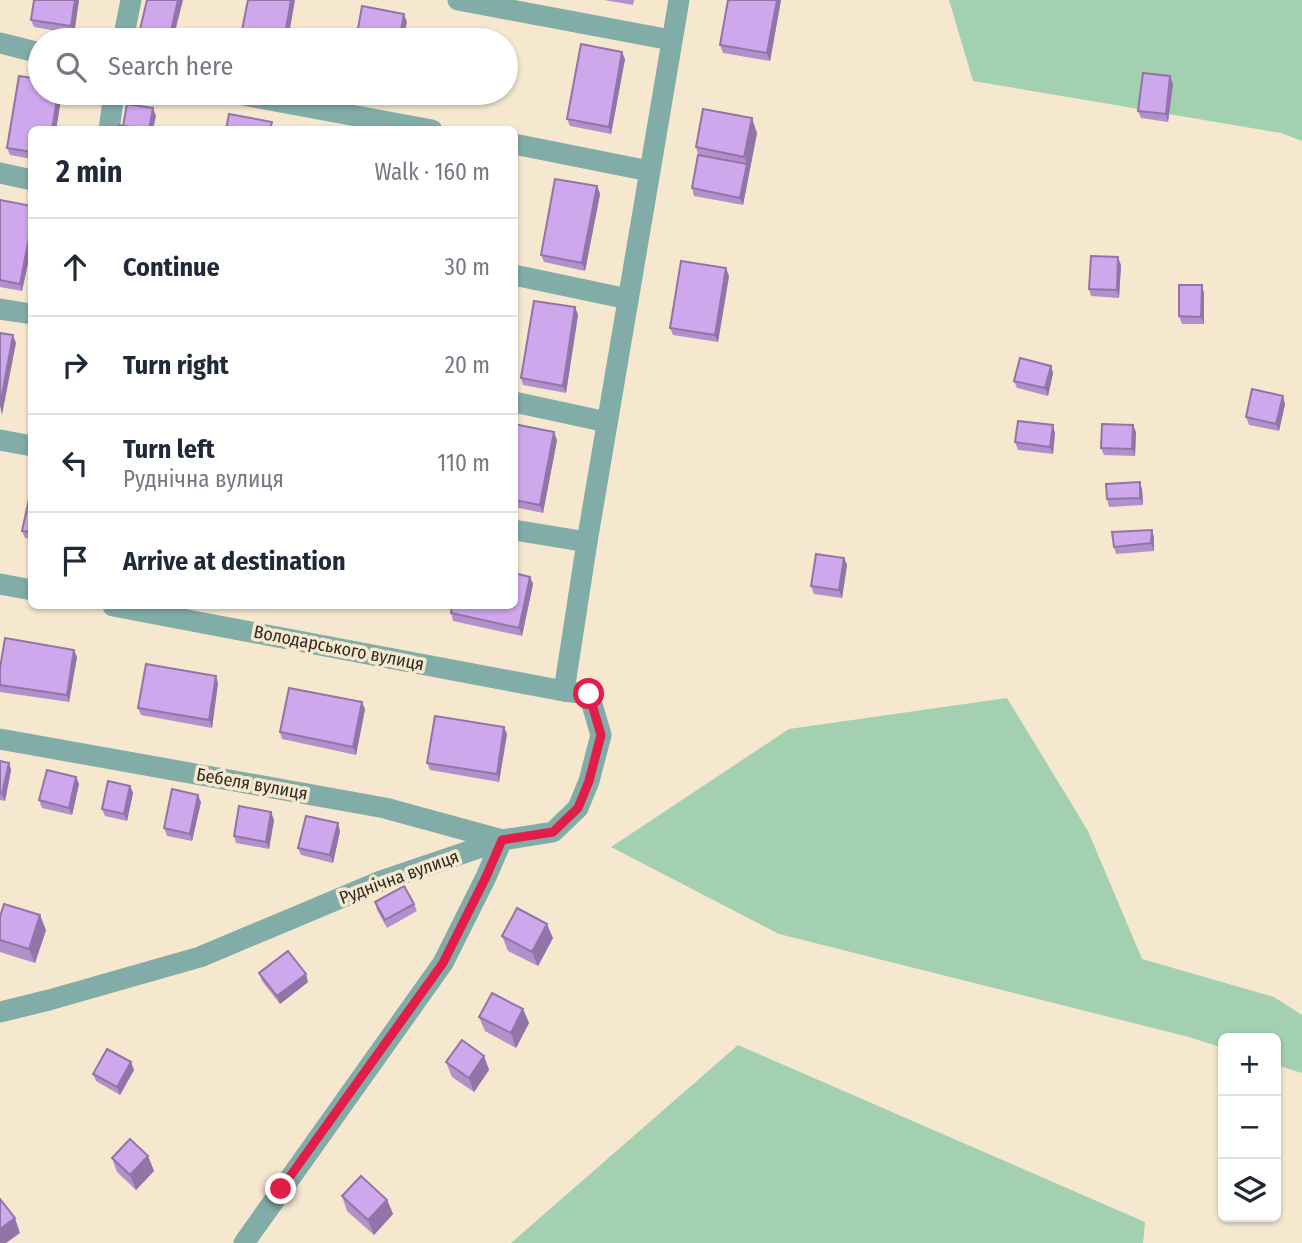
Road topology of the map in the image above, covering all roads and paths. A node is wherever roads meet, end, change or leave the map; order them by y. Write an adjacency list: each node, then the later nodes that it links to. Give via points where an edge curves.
1 (131, 0): 4 (street)
2 (458, 0): 5 (street)
3 (679, 0): 5 (street)
4 (125, 28)
5 (671, 40): 13 (street)
6 (0, 43): 7 (street)
7 (28, 50)
8 (112, 105): 10 (street)
9 (297, 105): 11 (street)
10 (110, 126)
11 (410, 126)
12 (518, 145): 13 (street)
13 (649, 172): 17 (street)
14 (0, 173): 15 (street)
15 (28, 179)
16 (518, 276): 17 (street)
17 (628, 299): 21 (street)
18 (0, 309): 19 (street)
19 (28, 313)
20 (518, 403): 21 (street)
21 (607, 422): 25 (street)
22 (0, 440): 23 (street)
23 (28, 445)
24 (518, 531): 25 (street)
25 (587, 542): 29 (street)
26 (0, 584): 27 (street)
27 (28, 589)
28 (129, 609): 29 (street, Володарського вулиця)
29 (564, 691): 31 (street, Володарського вулиця, via 589,694 601,735 578,808 553,832)
30 (0, 739): 31 (street, Бебеля вулиця, via 385,808)
31 (502, 840): 32 (street, Руднічна вулиця, via 381,881 200,957); 33 (street, via 443,963)
32 (0, 1012)
33 (244, 1243)

